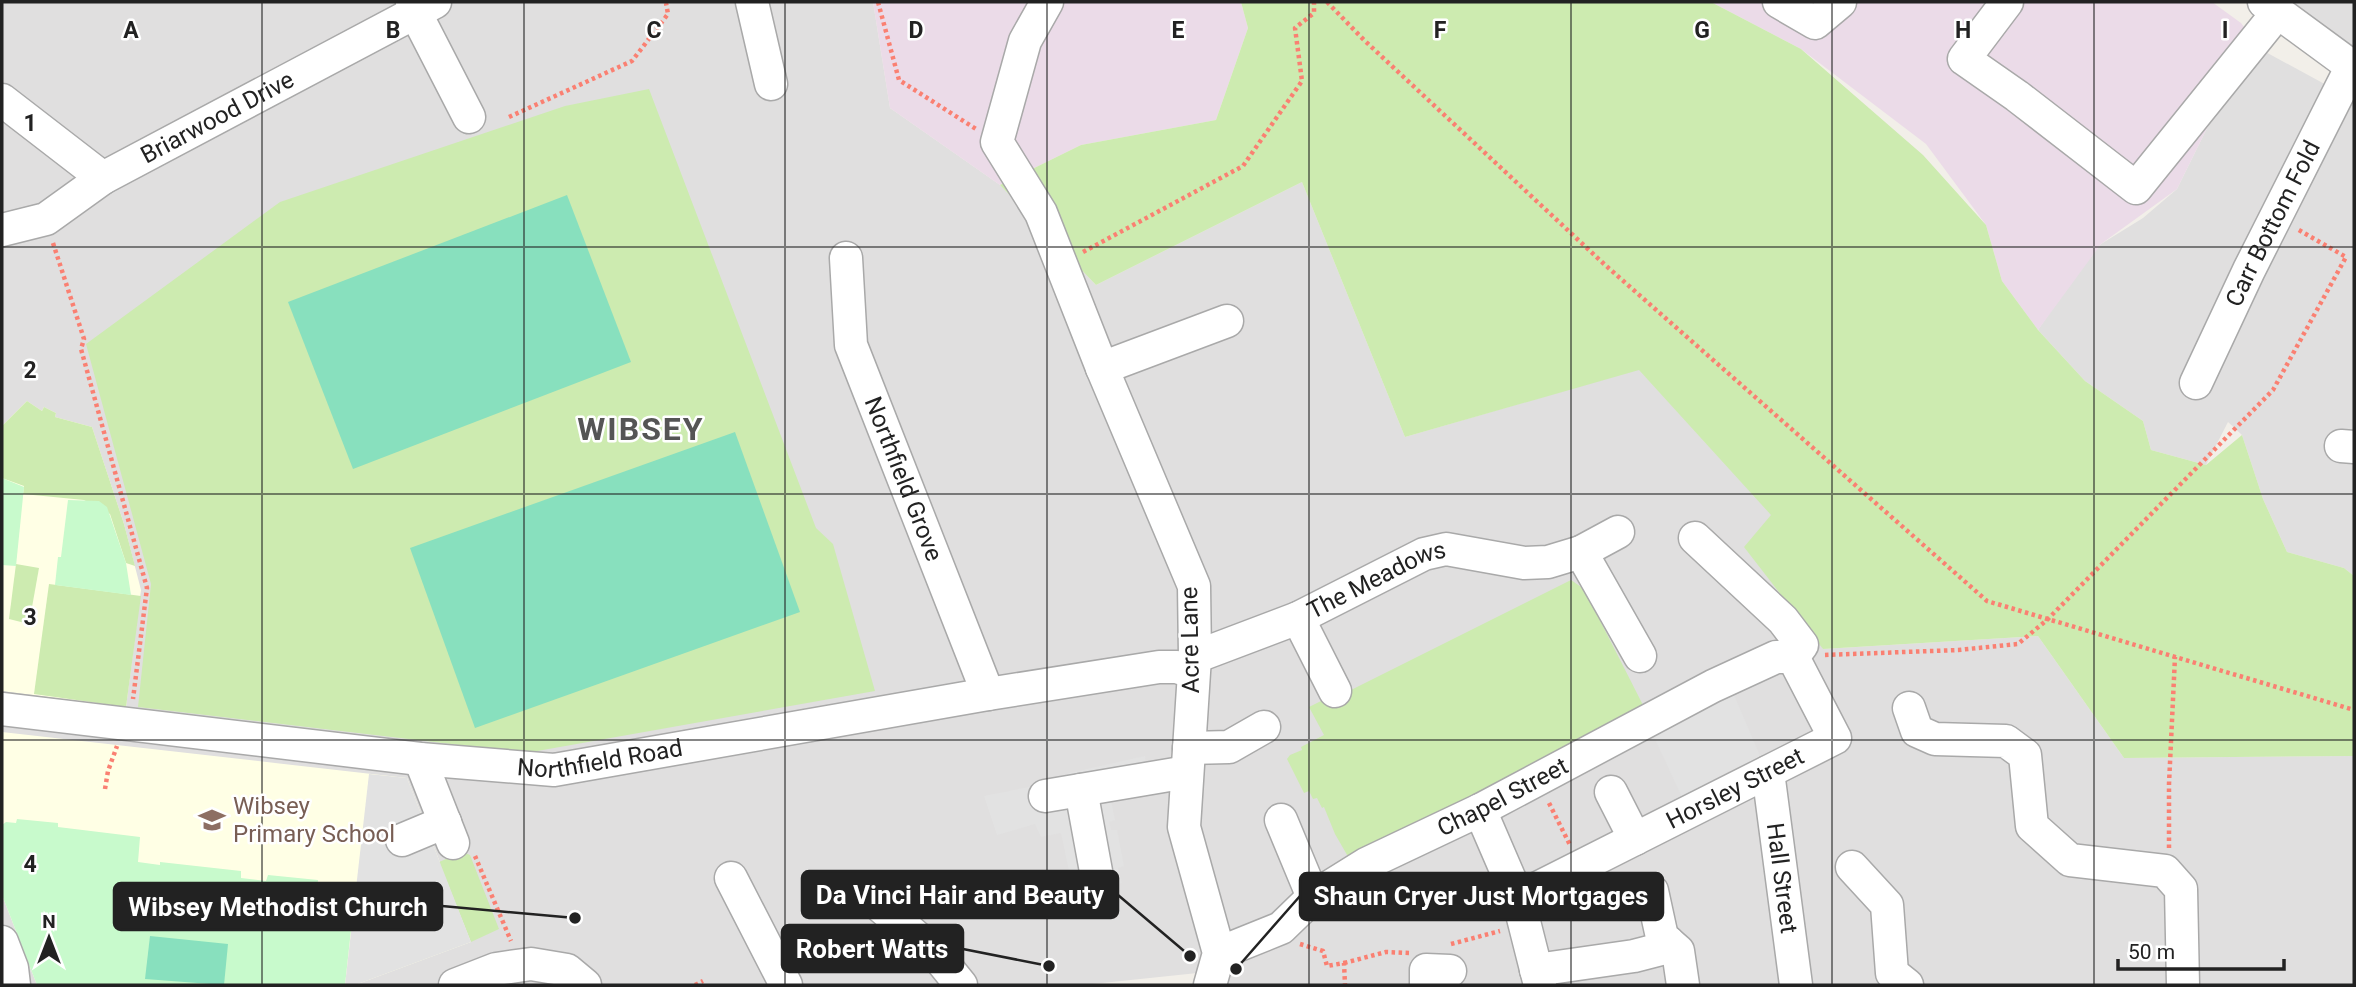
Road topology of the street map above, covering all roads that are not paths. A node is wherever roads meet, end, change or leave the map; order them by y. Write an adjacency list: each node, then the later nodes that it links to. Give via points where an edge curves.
1 (752, 2): 9 (street)
2 (1046, 2): 16 (street, Acre Lane, via 1026,41 998,142 1041,214)
3 (1779, 2): 4 (street, via 1815,23)
4 (1840, 2)
5 (2007, 2): 7 (street, via 1964,59 2136,188)
6 (421, 5): 11 (street); 12 (street, Briarwood Drive)
7 (2271, 7): 8 (street)
8 (2353, 67): 17 (street, Carr Bottom Fold)
9 (771, 84)
10 (2, 100): 12 (street)
11 (470, 117)
12 (103, 178): 13 (street, Briarwood Drive, via 46,219)
13 (2, 230)
14 (846, 258): 26 (street, Northfield Grove, via 851,345)
15 (1227, 321): 16 (street)
16 (1102, 368): 24 (street, Acre Lane, via 1194,586)
17 (2196, 383)
18 (1618, 532): 20 (street, The Meadows)
19 (1695, 538): 23 (street, via 1783,620 1802,645)
20 (1581, 552): 21 (street, The Meadows, via 1548,562 1524,563 1446,549 1423,554); 22 (street)
21 (1298, 618): 24 (street, The Meadows); 25 (street, The Meadows)
22 (1640, 656)
23 (1793, 657): 32 (street, Horsley Street, via 1835,738); 36 (street, Chapel Street, via 1776,657 1713,686)
24 (1194, 664): 26 (street, Northfield Road); 31 (street, Acre Lane)
25 (1335, 691)
26 (988, 694): 30 (street, Northfield Road, via 554,770)
27 (1909, 708): 60 (street, via 1917,731 1935,739 2006,740 2025,755 2032,826 2070,860 2165,871 2180,889)
28 (2, 709): 30 (street, Northfield Road)
29 (1264, 727): 31 (street, via 1229,747)
30 (419, 759): 39 (street, via 449,833)
31 (1188, 760): 33 (street); 49 (street, Acre Lane, via 1184,827)
32 (1768, 772): 38 (street, Horsley Street); 58 (street, Hall Street)
33 (1081, 790): 35 (street); 43 (street)
34 (1611, 792): 38 (street, Horsley Street)
35 (1045, 796)
36 (1480, 810): 44 (street, Chapel Street, via 1366,864); 46 (street)
37 (1281, 820): 44 (street)
38 (1635, 839): 46 (street, Horsley Street)
39 (402, 840)
40 (1852, 867): 59 (street, via 1887,905 1892,973)
41 (731, 878): 54 (street)
42 (1652, 891): 48 (street, via 1662,937)
43 (1100, 893)
44 (1313, 897): 49 (street, Chapel Street, via 1281,928)
45 (871, 898): 55 (street, via 934,953)
46 (1518, 898): 50 (street)
47 (2, 942): 51 (street)
48 (1668, 942): 50 (street, via 1661,949); 57 (street, via 1678,951)
49 (1219, 953): 56 (street)
50 (1538, 977)
51 (14, 985)
52 (455, 985): 53 (street, via 496,969 531,964 567,970)
53 (585, 985)
54 (786, 985)
55 (961, 985)
56 (1210, 985)
57 (1683, 985)
58 (1796, 985)
59 (1907, 985)
60 (2183, 985)

